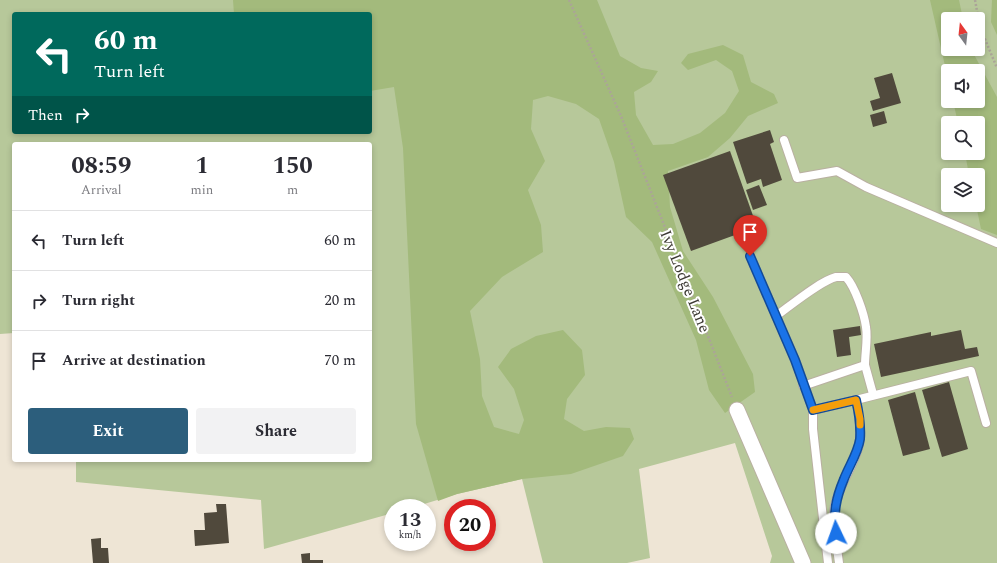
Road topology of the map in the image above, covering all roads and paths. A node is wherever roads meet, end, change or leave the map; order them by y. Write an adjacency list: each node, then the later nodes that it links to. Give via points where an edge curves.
1 (569, 0): 12 (path, Ivy Lodge Lane, via 621,116)
2 (976, 0): 3 (path, via 980,27)
3 (997, 68)
4 (784, 140): 5 (lane, via 798,178 837,171 866,187)
5 (997, 243)
6 (750, 256): 7 (lane)
7 (776, 316): 8 (lane, via 829,280 846,277 859,302 866,327); 9 (lane)
8 (865, 365): 9 (lane); 10 (lane)
9 (803, 386): 13 (lane)
10 (873, 394): 11 (lane); 14 (lane, via 971,371)
11 (856, 400): 13 (lane); 17 (lane, via 860,419 860,440 835,505)
12 (737, 410): 15 (street)
13 (813, 410): 16 (lane)
14 (986, 423)
15 (803, 563)
16 (828, 563)
17 (838, 563)

